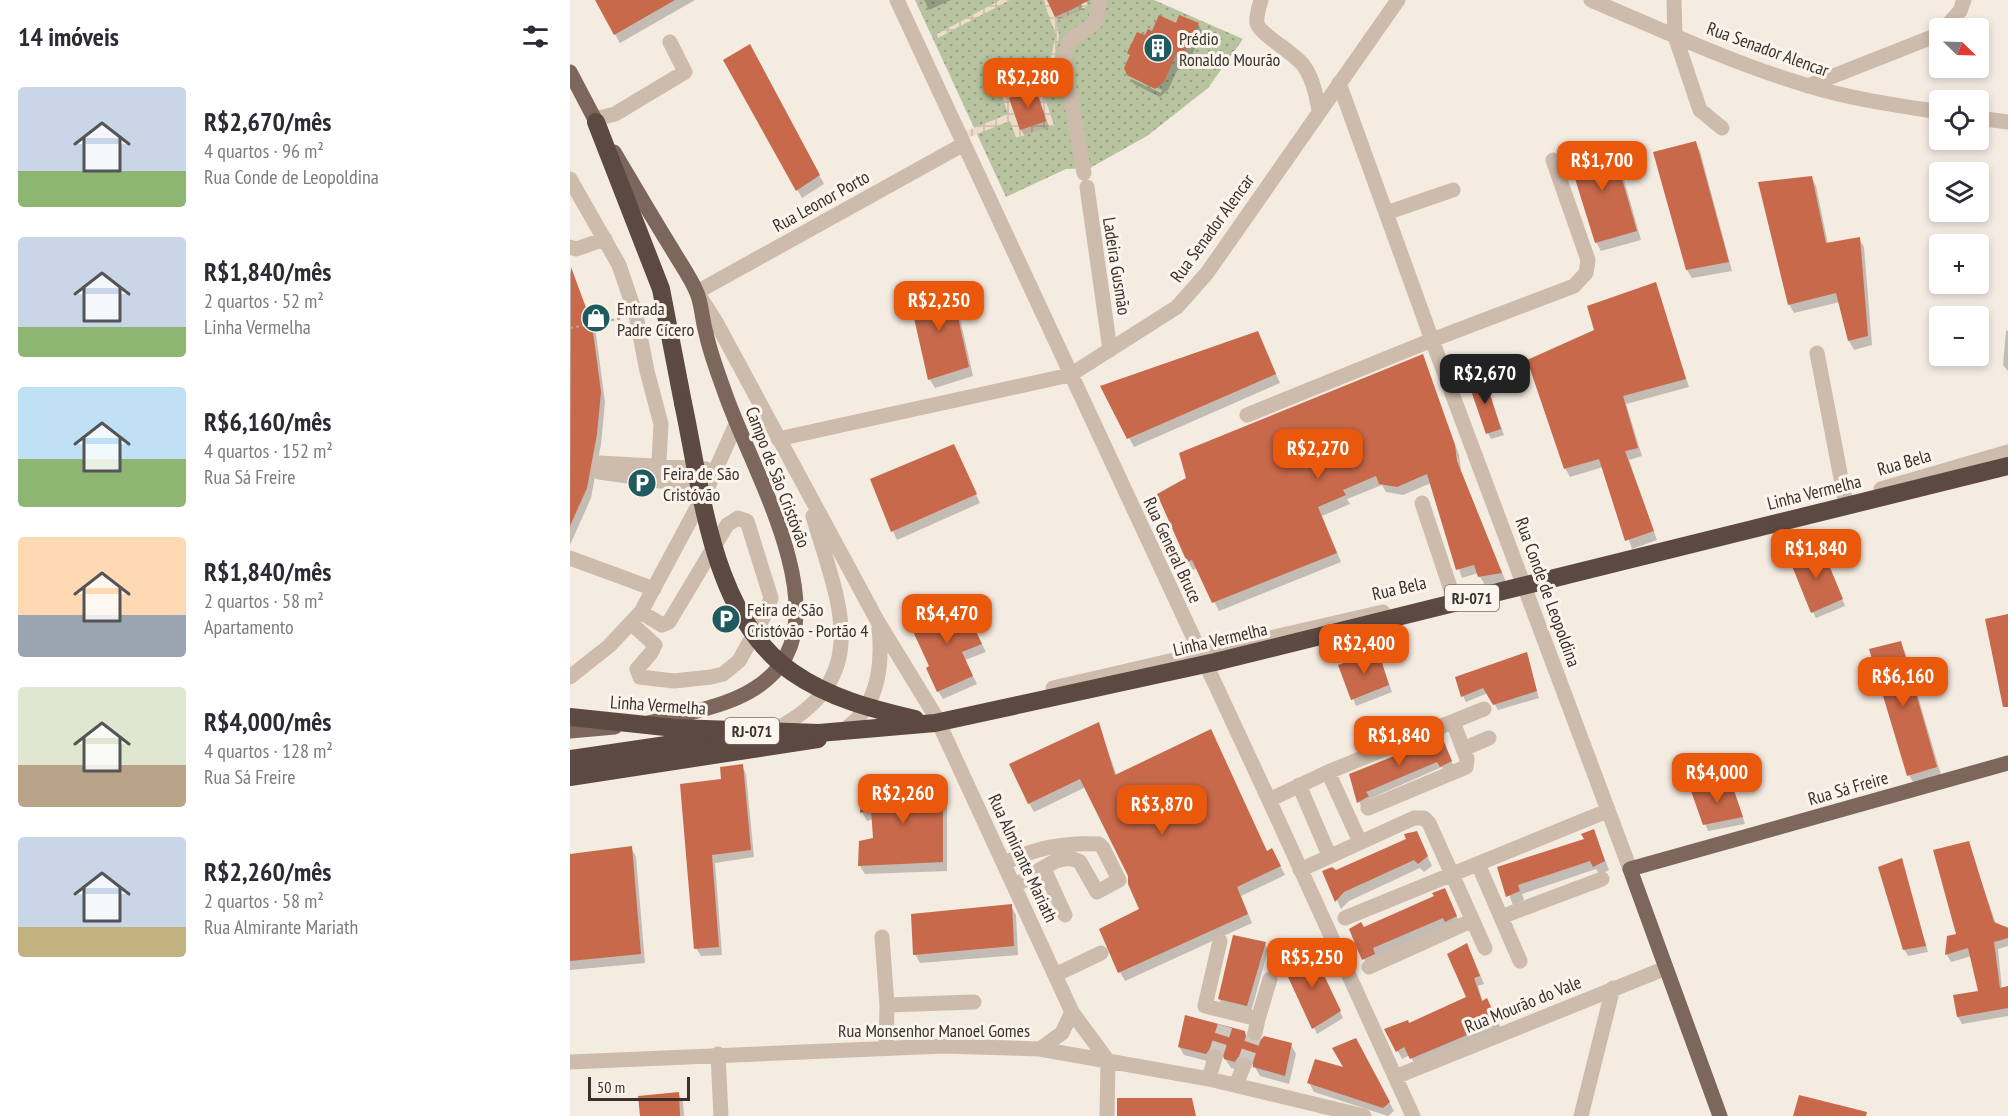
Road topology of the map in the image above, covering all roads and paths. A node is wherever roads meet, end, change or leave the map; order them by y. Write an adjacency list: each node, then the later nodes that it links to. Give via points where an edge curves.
1 (897, 0): 21 (street, Rua General Bruce)
2 (1100, 0): 32 (street, Ladeira Gusmão, via 1095,23 1069,41 1064,59)
3 (1261, 0): 15 (street, via 1257,23 1260,30 1305,66)
4 (1398, 0): 13 (street, Rua Senador Alencar)
5 (1591, 0): 9 (street, Rua Senador Alencar)
6 (1674, 0): 9 (street)
7 (1964, 0): 8 (street)
8 (1954, 18)
9 (1676, 36): 14 (street, Rua Senador Alencar); 20 (street, via 1700,111)
10 (1929, 38): 14 (street)
11 (670, 42): 18 (street, via 685,72 615,114)
12 (570, 72): 18 (main road, Campo de São Cristóvão)
13 (1339, 83): 15 (street, Rua Senador Alencar); 25 (street, Rua Conde de Leopoldina)
14 (1808, 86): 16 (street, Rua Senador Alencar)
15 (1319, 110): 32 (street, Rua Senador Alencar, via 1191,293 1157,321)
16 (1929, 110)
17 (1989, 119): 19 (street)
18 (596, 121): 28 (main road, Campo de São Cristóvão); 58 (highway, bridge, via 660,290 721,570 731,597 769,653 813,686 882,711)
19 (2008, 122)
20 (1722, 128)
21 (964, 144): 28 (street, Rua Leonor Porto); 34 (street, Rua General Bruce)
22 (1553, 160): 31 (street, via 1588,260 1586,273 1574,286)
23 (570, 179): 26 (street)
24 (1453, 190): 25 (street)
25 (1386, 213): 31 (street, Rua Conde de Leopoldina)
26 (605, 238): 27 (street, via 576,249); 29 (street)
27 (570, 247)
28 (697, 292): 36 (main road, Campo de São Cristóvão, via 710,349); 37 (street, Campo de São Cristóvão)
29 (636, 315): 30 (path); 42 (street, via 661,424)
30 (570, 328)
31 (1432, 340): 35 (street); 49 (street, Rua Conde de Leopoldina)
32 (1110, 350): 34 (street, Rua Senador Alencar)
33 (1817, 353): 46 (street)
34 (1070, 375): 37 (street, Rua Senador Alencar); 54 (street, Rua General Bruce)
35 (1247, 415)
36 (736, 424): 41 (street); 62 (main road, Campo de São Cristóvão, via 783,538 795,583 798,615 785,658 768,679 714,707 644,724)
37 (778, 439): 45 (street, Campo de São Cristóvão)
38 (2008, 452): 46 (street, Rua Bela)
39 (2008, 465): 58 (highway, Linha Vermelha / RJ-071, bridge, via 1215,662)
40 (600, 468): 42 (street)
41 (715, 470): 42 (street); 44 (street)
42 (659, 474): 44 (street)
43 (2008, 476): 64 (highway, Linha Vermelha / RJ-071, via 1162,680 936,729)
44 (708, 487): 50 (street)
45 (806, 490): 53 (street, Campo de São Cristóvão); 61 (street, Campo de São Cristóvão, via 843,632 833,674 820,698 803,715)
46 (1845, 500): 49 (street, Rua Bela)
47 (1422, 503): 51 (street)
48 (570, 558): 50 (street)
49 (1523, 580): 51 (street, Rua Bela); 73 (street, Rua Conde de Leopoldina)
50 (654, 590): 52 (street)
51 (1453, 596): 54 (street, Rua Bela)
52 (636, 618): 52 (street, via 662,625 669,622 733,520 747,521 771,598 739,661 723,674 674,681 644,678 637,675 637,669 655,645); 55 (street)
53 (878, 622): 58 (street, Rua Almirante Mariath); 70 (street, Campo de São Cristóvão, via 882,658 877,687 849,728 822,743)
54 (1199, 653): 58 (street, Rua Bela); 71 (street, Rua General Bruce)
55 (570, 677)
56 (1484, 709): 59 (street)
57 (570, 717): 58 (highway, Linha Vermelha / RJ-071, bridge, via 675,728 819,733)
58 (935, 720): 76 (street, Rua Almirante Mariath)
59 (1453, 722): 65 (street); 68 (street)
60 (570, 723): 64 (highway, Linha Vermelha / RJ-071, via 674,734)
61 (778, 728): 67 (highway)
62 (570, 731)
63 (1489, 738): 65 (street)
64 (818, 739): 67 (highway)
65 (1463, 749): 72 (street, via 1466,766)
66 (2008, 763): 79 (main road, Rua Sá Freire)
67 (571, 765)
68 (1328, 772): 69 (street); 74 (street)
69 (1299, 785): 71 (street); 75 (street)
70 (570, 786)
71 (1269, 800): 80 (street, Rua General Bruce)
72 (1368, 808)
73 (1607, 811): 77 (street); 79 (street, Rua Conde de Leopoldina)
74 (1360, 842): 75 (street); 81 (street, via 1424,818)
75 (1329, 855): 80 (street)
76 (1004, 863): 78 (street, via 1060,844 1099,844 1119,880 1097,892 1076,860 1061,859); 83 (street, Rua Almirante Mariath)
77 (1478, 864): 81 (street); 85 (street)
78 (1044, 868): 83 (street); 84 (street)
79 (1630, 869): 94 (main road, Rua Conde de Leopoldina)
80 (1300, 870): 108 (street, Rua General Bruce)
81 (1451, 874): 86 (street); 87 (street)
82 (1602, 879): 85 (street)
83 (1014, 886): 95 (street, Rua Almirante Mariath)
84 (1065, 915)
85 (1501, 917): 92 (street)
86 (1346, 918)
87 (1471, 921): 90 (street); 93 (street)
88 (882, 938): 99 (street)
89 (1220, 941): 96 (street, via 1205,1006 1227,1019 1256,1026)
90 (1485, 948)
91 (1101, 953): 95 (street)
92 (1520, 961)
93 (1369, 967)
94 (1666, 968): 97 (street, Rua Mourão do Vale); 116 (main road, Rua Conde de Leopoldina)
95 (1055, 975): 100 (street, Rua Almirante Mariath)
96 (1270, 979)
97 (1613, 988): 108 (street, Rua Mourão do Vale); 115 (street)
98 (974, 1002): 99 (street)
99 (887, 1005): 101 (street)
100 (1072, 1012): 102 (street, via 1062,1033); 105 (street, Rua Almirante Mariath)
101 (886, 1048): 102 (street, Rua Monsenhor Manoel Gomes); 103 (street, Rua Monsenhor Manoel Gomes)
102 (1040, 1049): 105 (street, Rua Monsenhor Manoel Gomes)
103 (718, 1054): 106 (street, Rua Monsenhor Manoel Gomes); 111 (street)
104 (1215, 1057): 109 (street)
105 (1108, 1061): 109 (street, Rua Monsenhor Manoel Gomes); 112 (street)
106 (570, 1062)
107 (1244, 1065): 110 (street)
108 (1395, 1077): 114 (street, Rua General Bruce)
109 (1209, 1079): 110 (street, Rua Monsenhor Manoel Gomes)
110 (1236, 1085): 113 (street, Rua Monsenhor Manoel Gomes)
111 (721, 1116)
112 (1107, 1116)
113 (1364, 1116)
114 (1413, 1116)
115 (1581, 1116)
116 (1720, 1116)

